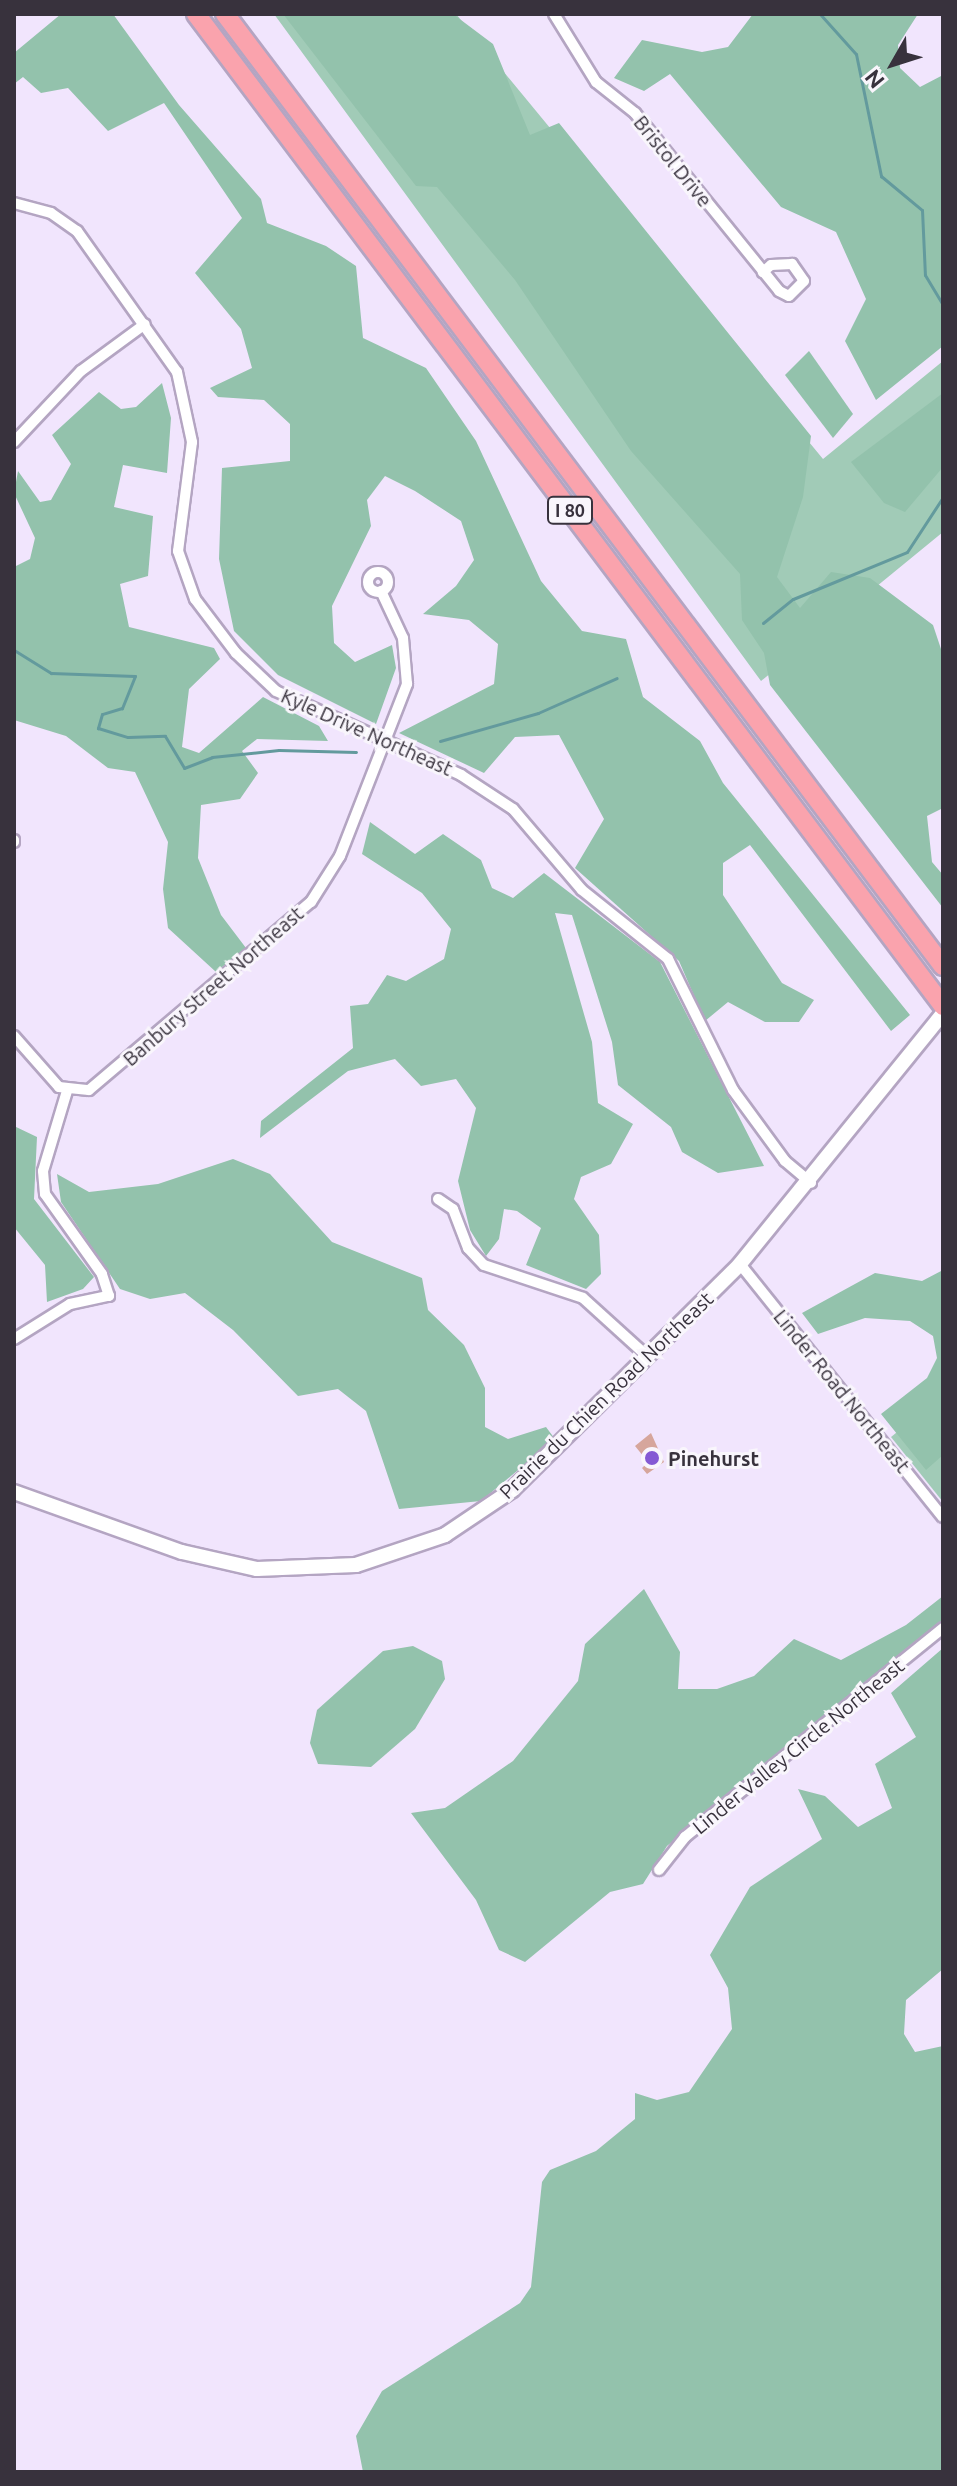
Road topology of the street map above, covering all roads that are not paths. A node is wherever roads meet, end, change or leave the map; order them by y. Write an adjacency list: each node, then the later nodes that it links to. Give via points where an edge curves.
1 (196, 14): 11 (highway, I 80)
2 (225, 14): 10 (highway, I 80)
3 (554, 14): 5 (street, Bristol Drive, via 596,82 635,113)
4 (14, 203): 6 (street, Kyle Drive Northeast, via 51,213 77,231)
5 (763, 272)
6 (145, 324): 7 (street, via 81,371); 9 (street, Kyle Drive Northeast, via 177,372 190,408 192,442 177,534 195,599 261,680)
7 (14, 442)
8 (381, 591): 9 (street, Banbury Street Northeast, via 409,661)
9 (386, 740): 14 (street, Banbury Street Northeast, via 340,856 311,902 96,1086); 15 (street, Kyle Drive Northeast, via 499,797 582,890 668,959 733,1090 785,1161)
10 (943, 966)
11 (943, 1006)
12 (943, 1013): 15 (street, Prairie du Chien Road Northeast)
13 (14, 1036): 14 (street)
14 (67, 1091): 18 (street, via 43,1183 49,1204 102,1274 109,1296 70,1304)
15 (811, 1183): 17 (street, Prairie du Chien Road Northeast)
16 (438, 1199): 19 (street, via 453,1209 468,1248 484,1265 583,1298)
17 (740, 1264): 19 (street, Prairie du Chien Road Northeast); 21 (street, Linder Road Northeast)
18 (14, 1339)
19 (648, 1357): 20 (street, Prairie du Chien Road Northeast, via 500,1500 422,1545 356,1565 296,1571 231,1565)
20 (14, 1492)
21 (943, 1517)
22 (943, 1628): 23 (street, Linder Valley Circle Northeast, via 685,1837)
23 (659, 1870)

